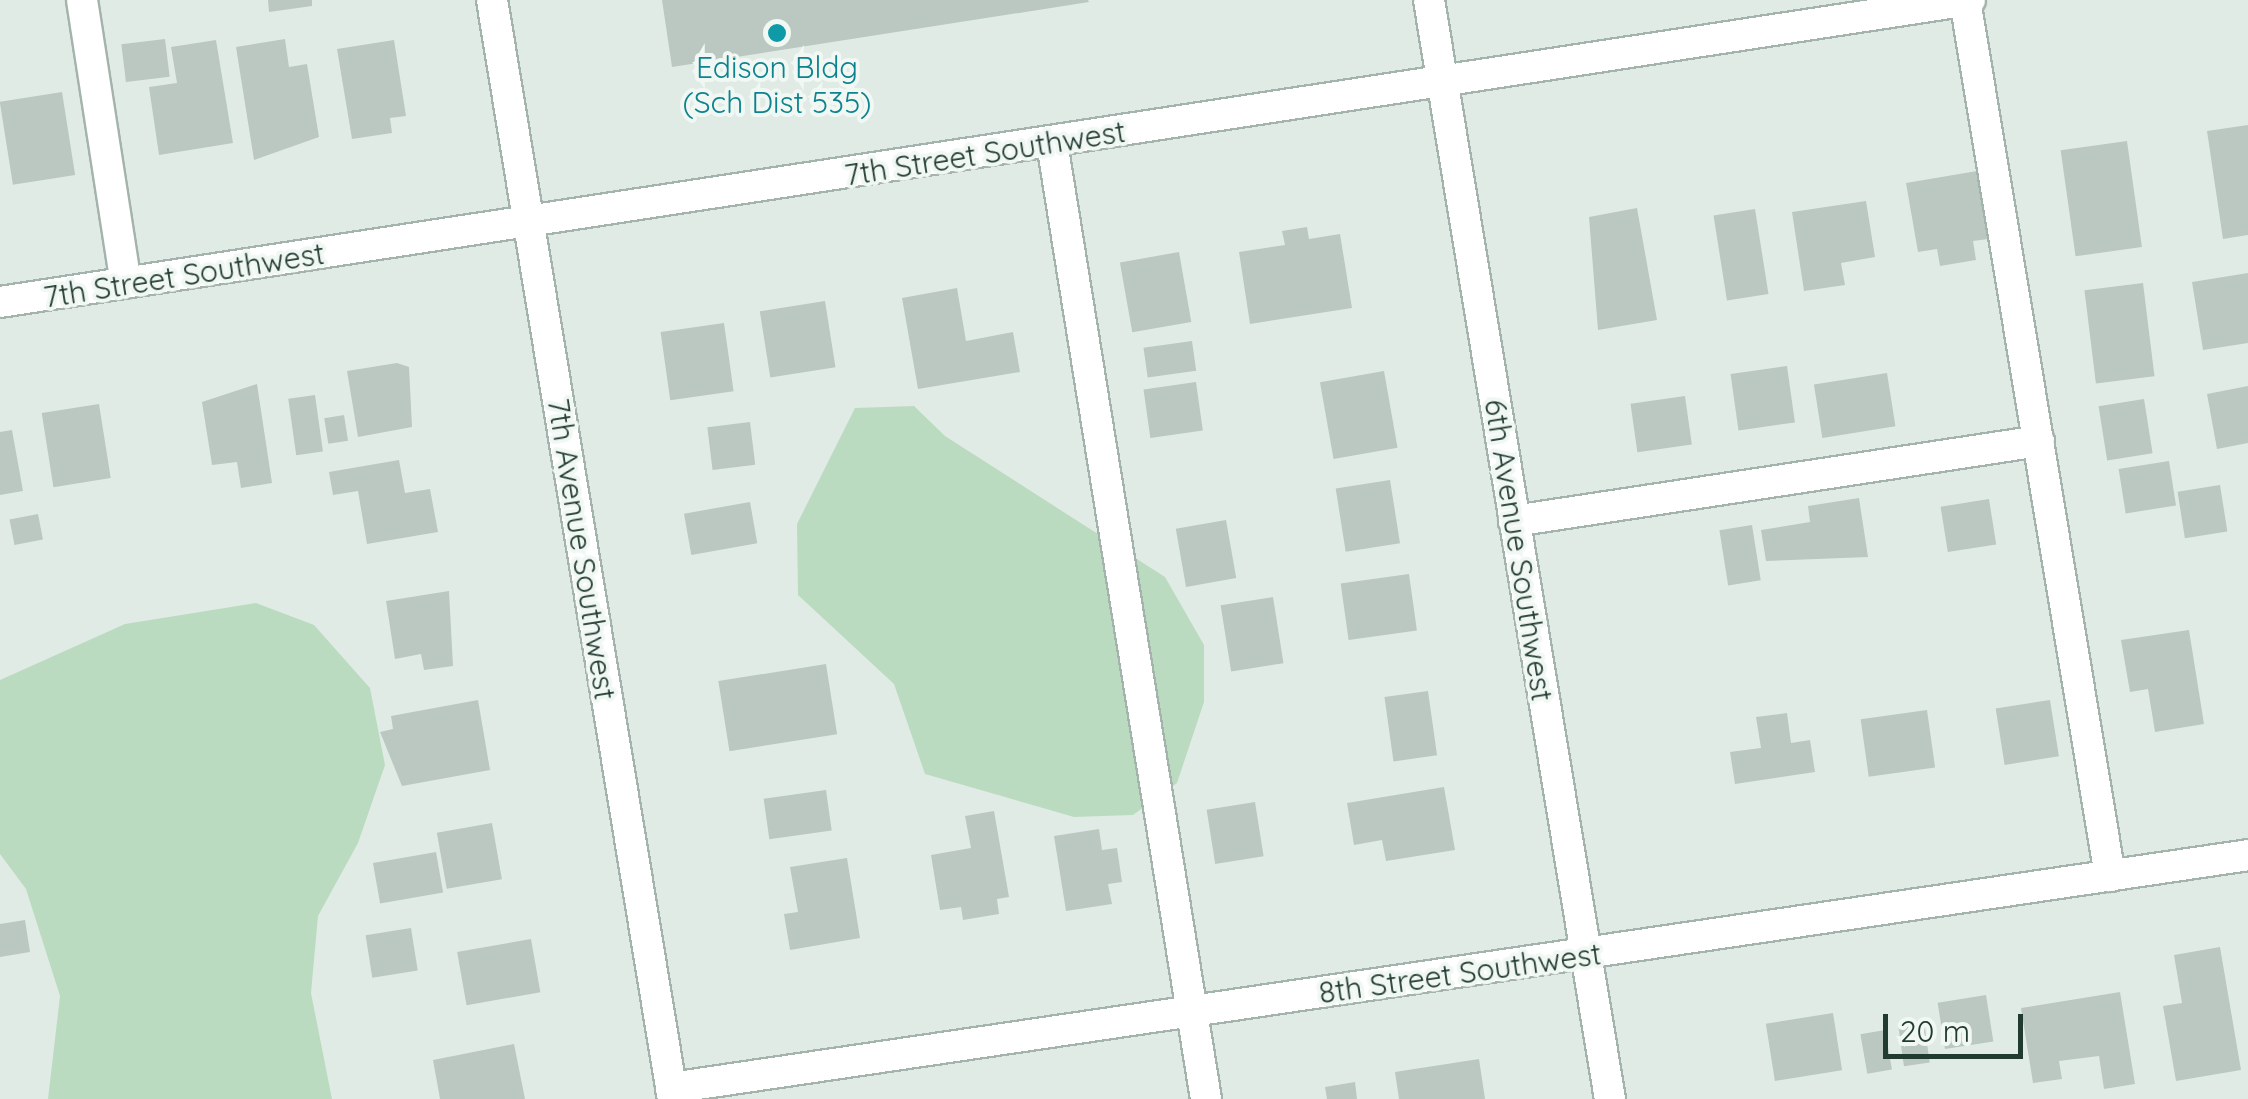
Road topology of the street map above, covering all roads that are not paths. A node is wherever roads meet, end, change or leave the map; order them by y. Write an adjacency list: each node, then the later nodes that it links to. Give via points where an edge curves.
1 (82, 0): 8 (street)
2 (492, 0): 7 (street, 7th Avenue Southwest)
3 (1429, 0): 5 (street, 6th Avenue Southwest)
4 (1967, 0): 5 (street, 7th Street Southwest); 10 (street)
5 (1443, 84): 6 (street, 7th Street Southwest); 11 (street, 6th Avenue Southwest)
6 (1052, 143): 7 (street, 7th Street Southwest); 15 (street)
7 (528, 222): 8 (street, 7th Street Southwest); 16 (street, 7th Avenue Southwest)
8 (126, 283): 9 (street, 7th Street Southwest)
9 (0, 302)
10 (2039, 442): 11 (street); 13 (street)
11 (1514, 521): 14 (street, 6th Avenue Southwest)
12 (2248, 856): 13 (street, 8th Street Southwest)
13 (2110, 876): 14 (street, 8th Street Southwest)
14 (1584, 956): 15 (street, 8th Street Southwest); 18 (street, 6th Avenue Southwest)
15 (1192, 1012): 16 (street, 8th Street Southwest); 17 (street)
16 (672, 1093)
17 (1206, 1099)
18 (1610, 1099)

